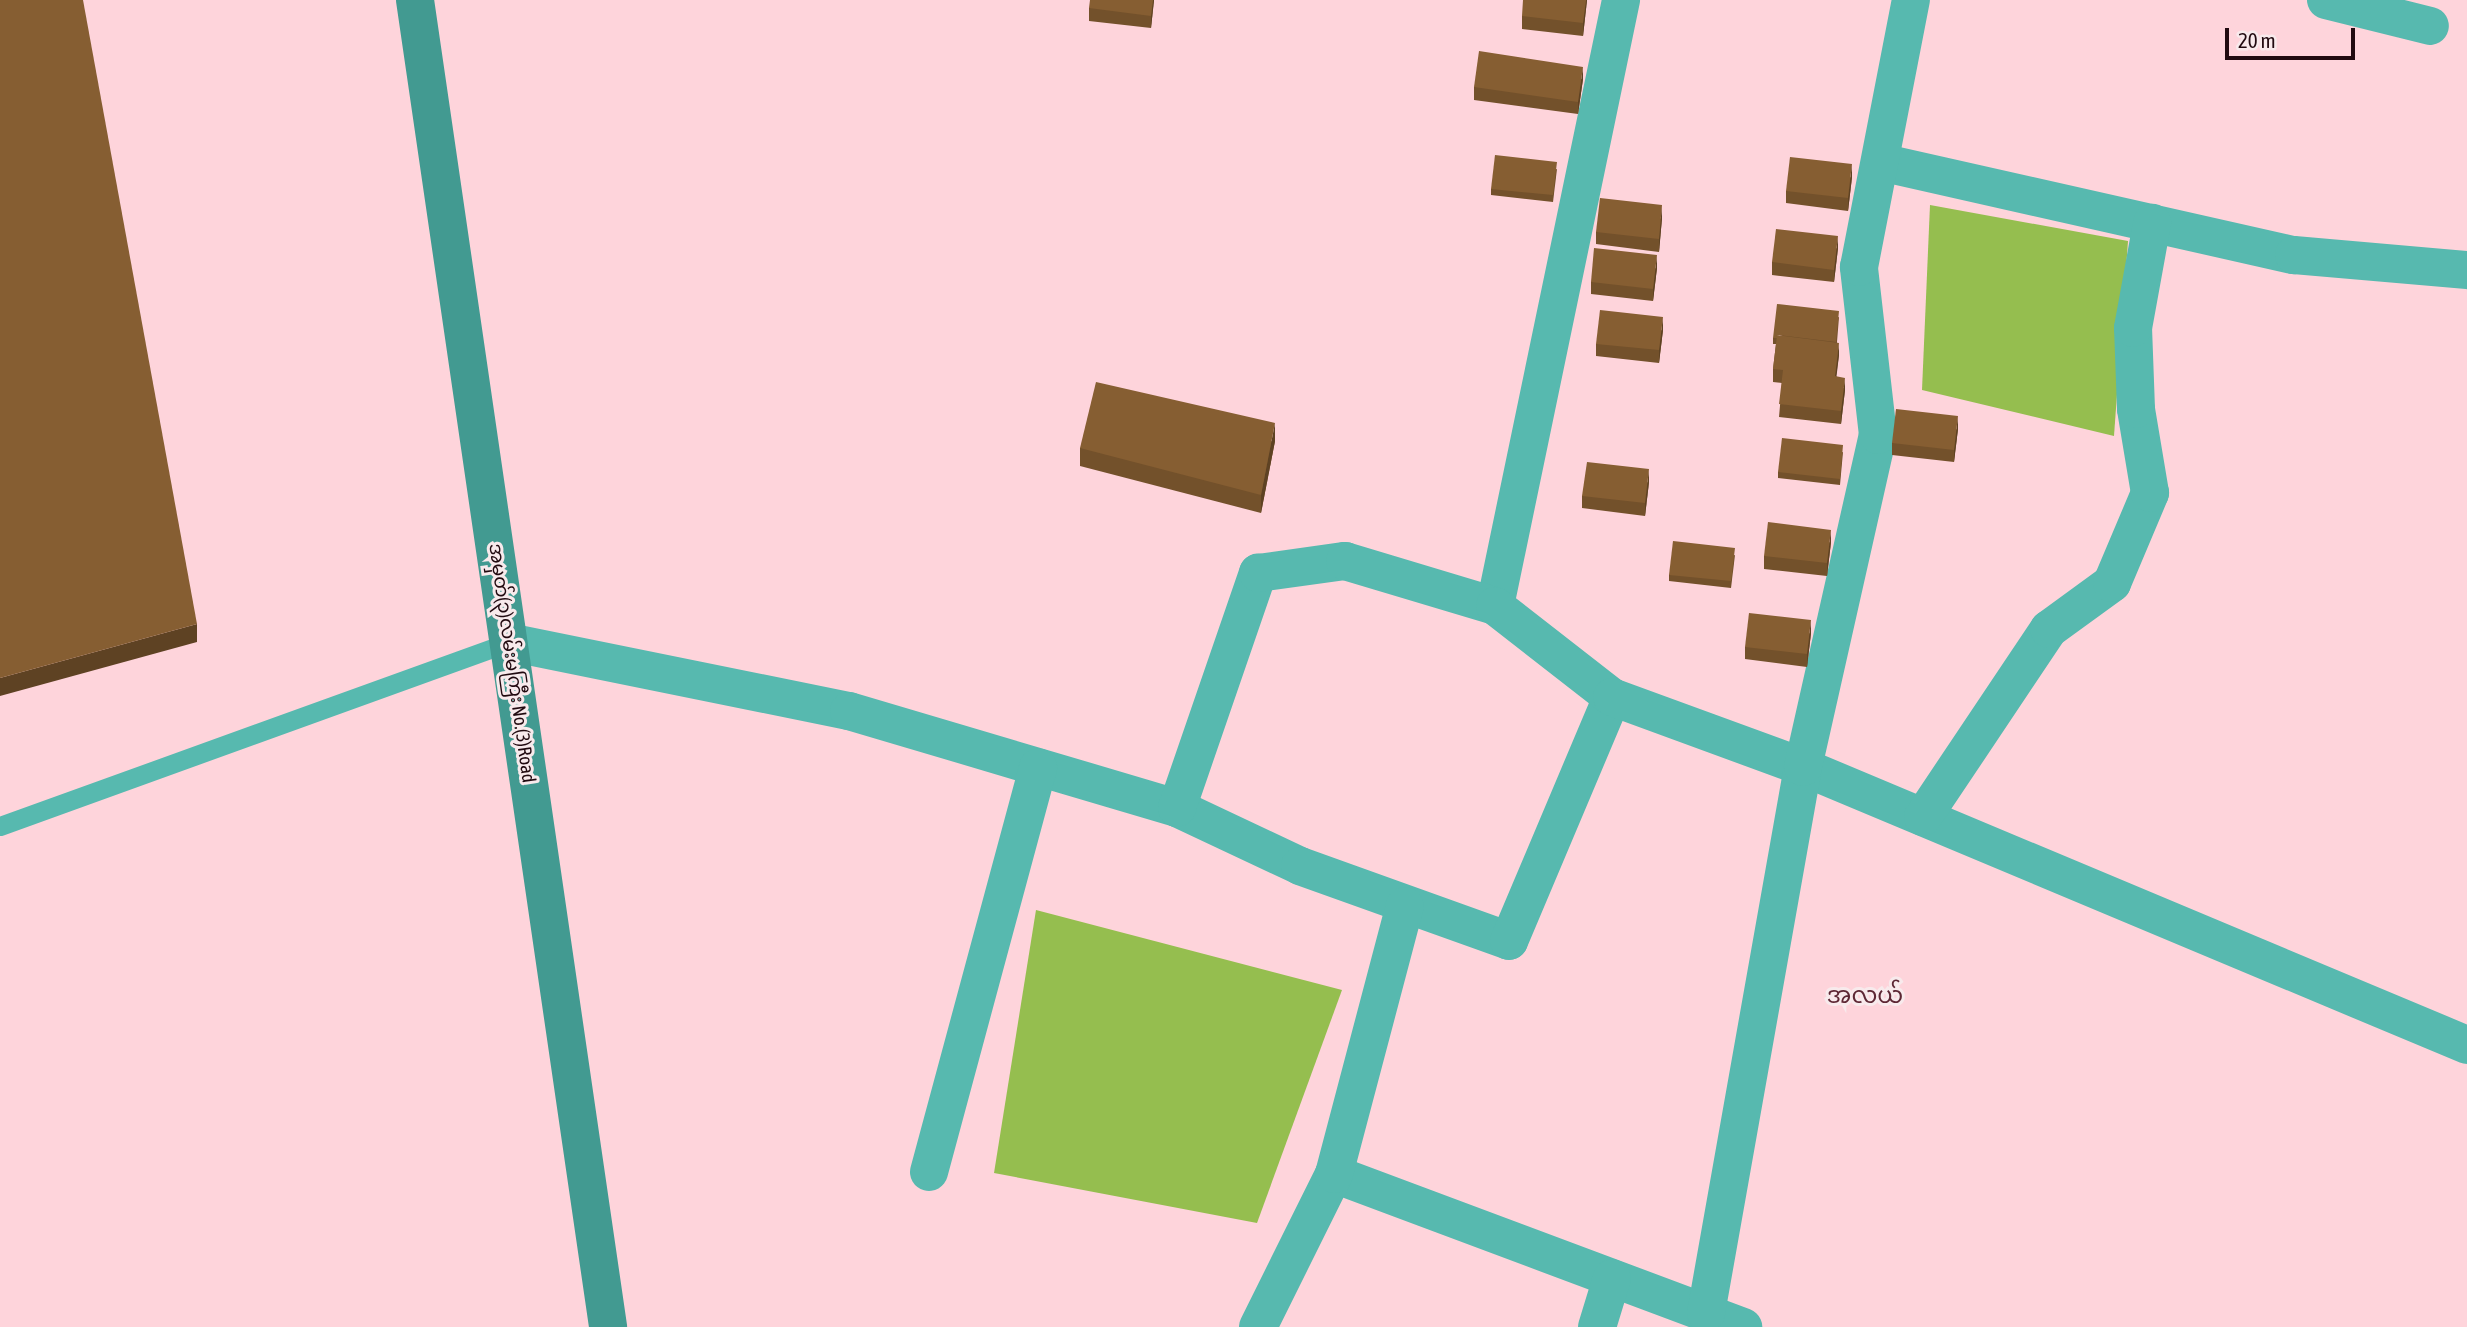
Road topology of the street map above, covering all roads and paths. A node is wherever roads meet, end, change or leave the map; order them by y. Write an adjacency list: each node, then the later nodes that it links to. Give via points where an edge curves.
1 (415, 0): 10 (street, အမှတ်(၃)လမ်းမကြီး No.(3)Road)
2 (1621, 0): 9 (street)
3 (1912, 0): 6 (street)
4 (2326, 0): 5 (street)
5 (2430, 26)
6 (1880, 162): 7 (street); 12 (street, via 1859,267 1878,435)
7 (2152, 223): 8 (street, via 2294,254); 15 (street, via 2133,328 2136,409 2150,494 2112,583 2049,629)
8 (2467, 270)
9 (1495, 606): 11 (street); 14 (street, via 1345,561 1258,573)
10 (509, 642): 13 (street, via 849,711); 16 (lane); 23 (street, အမှတ်(၃)လမ်းမကြီး No.(3)Road)
11 (1612, 696): 12 (street); 17 (street, via 1509,941)
12 (1803, 766): 15 (street); 22 (street)
13 (1038, 767): 14 (street); 19 (street)
14 (1177, 808): 17 (street, via 1300,866)
15 (1923, 817): 18 (street)
16 (0, 826)
17 (1405, 906): 20 (street)
18 (2467, 1045)
19 (929, 1172)
20 (1334, 1174): 21 (street); 24 (street)
21 (1612, 1278): 22 (street); 25 (street)
22 (1706, 1313): 26 (street)
23 (608, 1327)
24 (1258, 1327)
25 (1597, 1327)
26 (1744, 1327)

